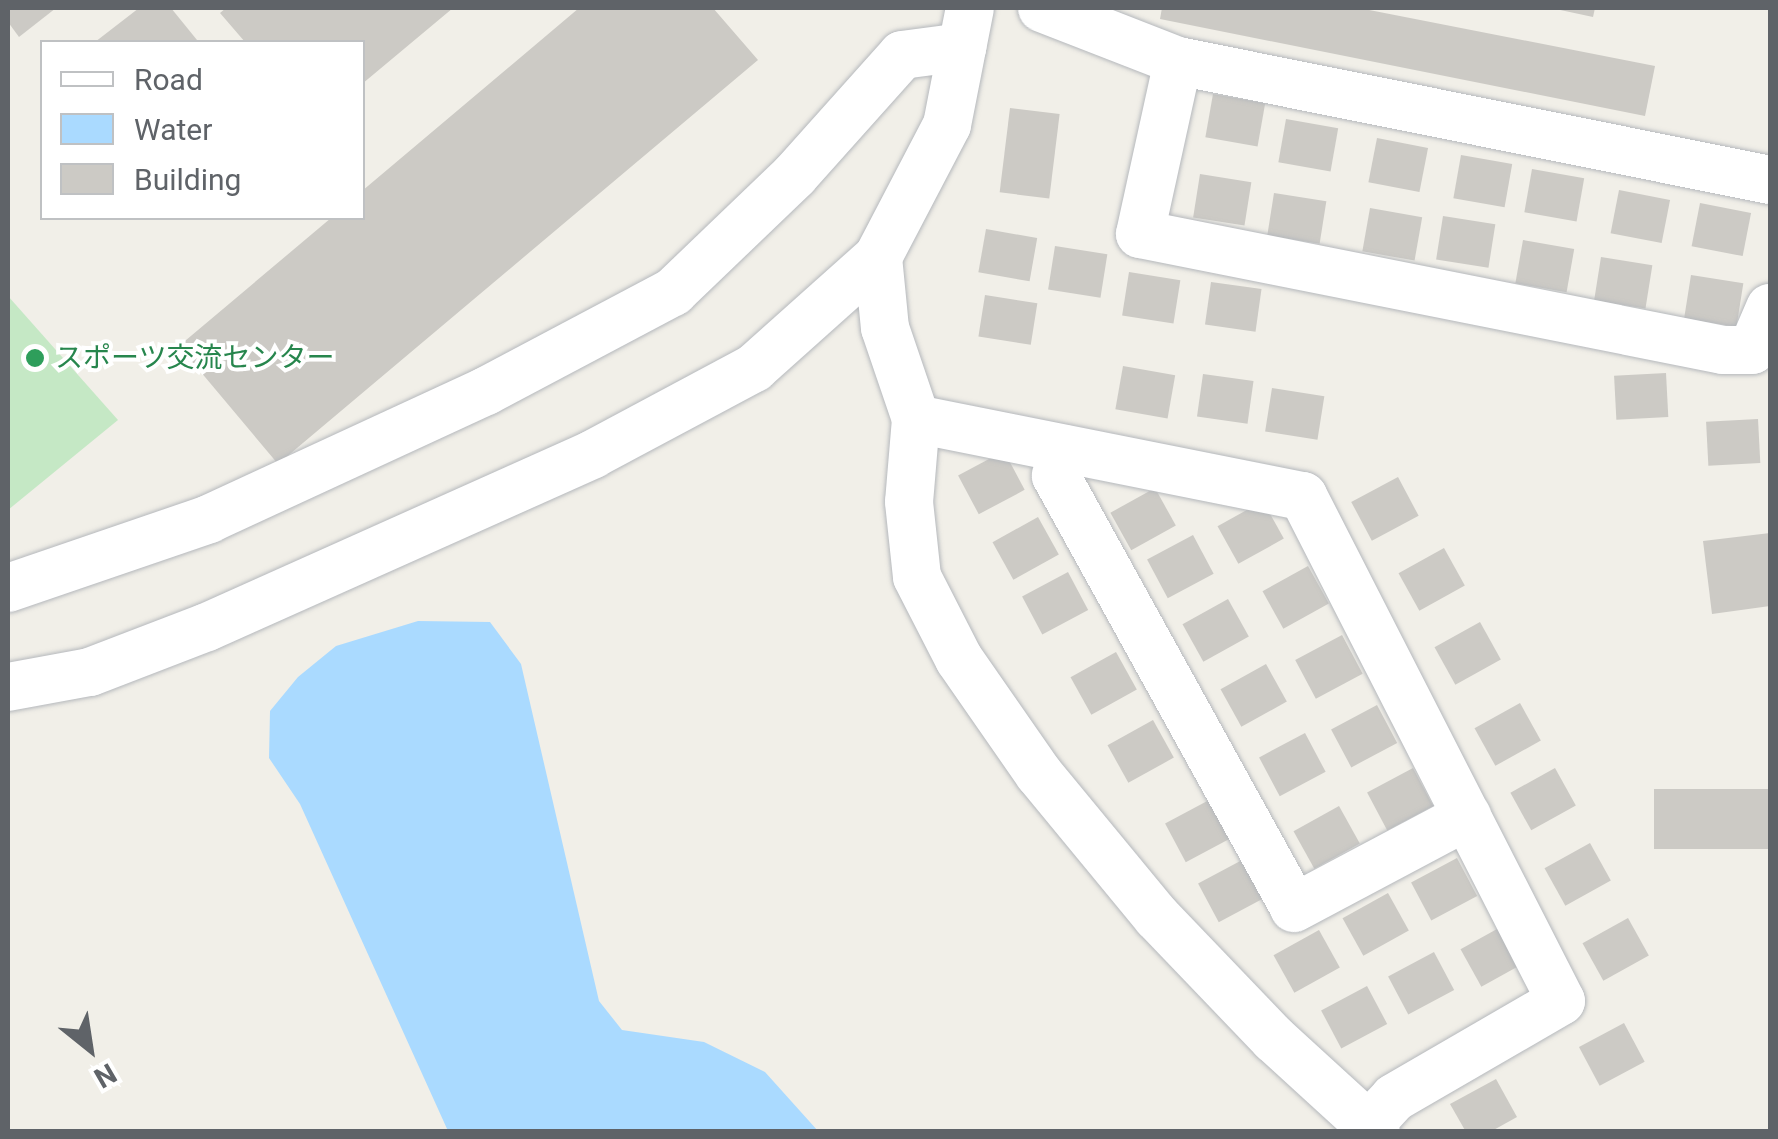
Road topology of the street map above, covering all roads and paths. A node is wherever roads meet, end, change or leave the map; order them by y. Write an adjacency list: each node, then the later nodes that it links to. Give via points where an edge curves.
1 (1042, 8): 3 (street)
2 (966, 27): 5 (street, via 946,125); 9 (street, via 902,55 794,176 672,292 486,391 209,519)
3 (1178, 61): 4 (street); 6 (street, via 1140,234 1722,350 1752,350)
4 (1770, 180)
5 (878, 257): 7 (street, via 884,328); 10 (street, via 754,368 593,454 207,627 90,672)
6 (1770, 308)
7 (916, 419): 8 (street); 12 (street, via 909,502 917,578 959,659 1038,774 1157,918)
8 (1064, 448): 11 (street, via 1303,496); 11 (street, via 1056,476 1294,908)
9 (8, 588)
10 (8, 687)
11 (1467, 816): 12 (street, via 1562,1001 1394,1098)
12 (1372, 1128)

